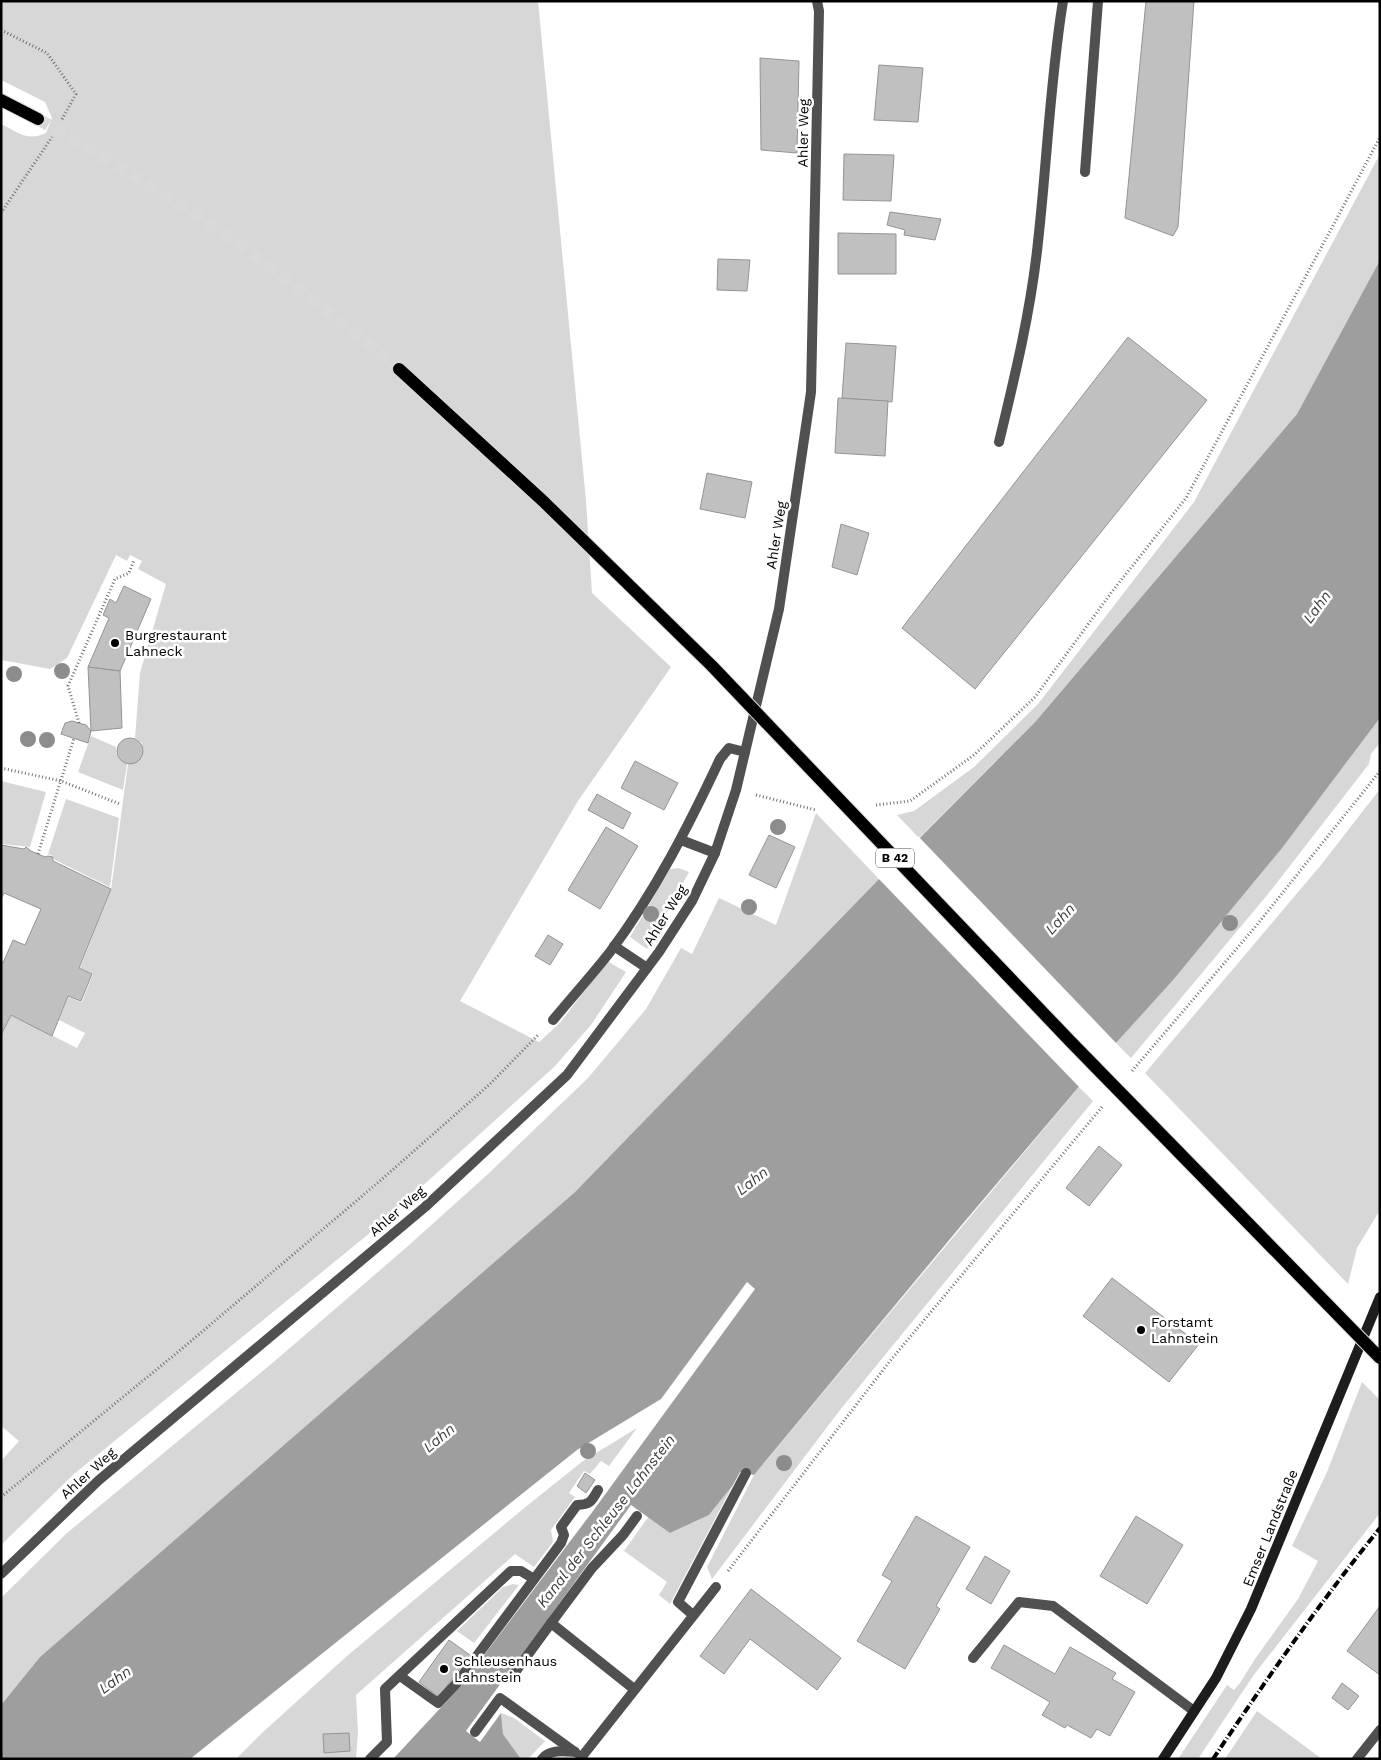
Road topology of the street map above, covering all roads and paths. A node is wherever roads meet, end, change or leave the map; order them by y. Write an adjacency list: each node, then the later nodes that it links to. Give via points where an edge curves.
1 (817, 1): 17 (street, Ahler Weg, via 811,392 779,609)
2 (1063, 1): 13 (street, via 1055,50 1038,243 1026,325)
3 (1098, 1): 10 (street)
4 (1, 30): 7 (path, via 47,53 76,94)
5 (1, 100): 6 (main road)
6 (38, 118)
7 (60, 124)
8 (55, 132): 11 (path)
9 (1380, 137): 21 (path, via 1186,498 1035,696 974,755)
10 (1085, 172)
11 (1, 213)
12 (398, 369): 32 (main road, B 42, bridge, via 543,501 712,666 1071,1042)
13 (999, 442)
14 (134, 560): 15 (path, via 128,573 115,580 68,686)
15 (79, 723)
16 (74, 738): 20 (path)
17 (745, 752): 23 (street, via 730,748 720,759); 24 (street, Ahler Weg)
18 (1, 768): 20 (path)
19 (1380, 771): 29 (path, via 1256,926)
20 (61, 781): 22 (path); 25 (path)
21 (910, 801)
22 (120, 804)
23 (681, 840): 24 (street); 26 (street)
24 (715, 852): 27 (street, Ahler Weg, via 692,901)
25 (38, 854)
26 (614, 946): 27 (street); 28 (street)
27 (647, 968): 37 (street, Ahler Weg, via 560,1082 425,1206 99,1480)
28 (553, 1020): 35 (path, via 490,1084 395,1168)
29 (1126, 1078)
30 (1108, 1100): 39 (path, via 890,1361)
31 (1380, 1297): 46 (street, Emser Landstraße, via 1251,1609 1216,1678)
32 (1380, 1358)
33 (746, 1473): 40 (street, via 678,1602)
34 (598, 1490): 38 (street, via 585,1505 577,1505 561,1527 564,1535 561,1543)
35 (1, 1497)
36 (637, 1516): 41 (street)
37 (3, 1570)
38 (534, 1578): 44 (street, via 521,1571 511,1571); 44 (street, via 456,1684 438,1703)
39 (716, 1587): 40 (street)
40 (693, 1615): 45 (street)
41 (551, 1623): 43 (street); 45 (street)
42 (973, 1658): 46 (street, via 1019,1602 1053,1606)
43 (513, 1674)
44 (400, 1676): 50 (street, via 385,1689 386,1742)
45 (634, 1689): 49 (street)
46 (1194, 1711): 52 (street, Emser Landstraße)
47 (1380, 1730): 53 (street)
48 (475, 1732): 49 (street, via 500,1698)
49 (579, 1756): 51 (street, via 556,1752)
50 (370, 1759)
51 (542, 1759)
52 (1163, 1759)
53 (1357, 1759)

